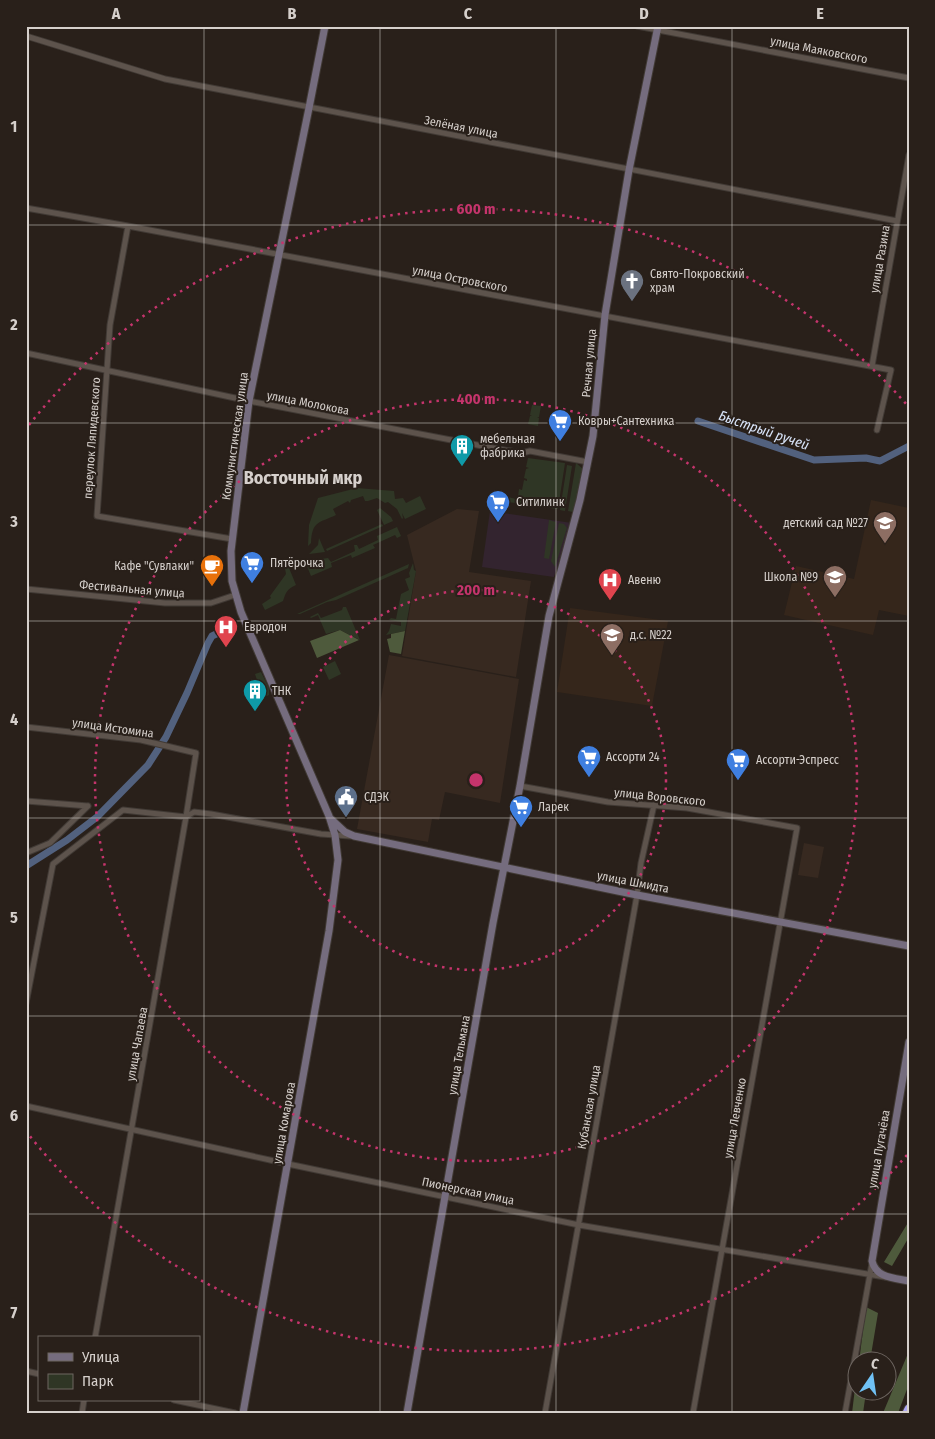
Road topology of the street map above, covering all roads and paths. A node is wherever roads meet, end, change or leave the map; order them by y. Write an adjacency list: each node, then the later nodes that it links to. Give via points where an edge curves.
1 (325, 26): 6 (street, Коммунистическая улица)
2 (637, 26): 3 (street, улица Маяковского)
3 (658, 28): 5 (street, улица Маяковского); 8 (street, Речная улица)
4 (26, 36): 6 (street, Зелёная улица, via 165,80)
5 (909, 78)
6 (310, 108): 8 (street, Зелёная улица); 12 (street, Коммунистическая улица)
7 (909, 155): 10 (street, улица Разина)
8 (629, 170): 10 (street, Зелёная улица); 13 (street, Речная улица)
9 (26, 208): 11 (street, улица Островского)
10 (897, 221): 15 (street, улица Разина)
11 (128, 226): 12 (street, улица Островского); 16 (street, переулок Ляпидевского, via 110,325)
12 (279, 255): 13 (street, улица Островского); 17 (street, Коммунистическая улица)
13 (605, 316): 15 (street, улица Островского); 19 (street, Речная улица)
14 (26, 353): 16 (street, улица Молокова)
15 (872, 366): 18 (street, улица Островского, via 891,370)
16 (107, 370): 17 (street, улица Молокова); 20 (street, переулок Ляпидевского, via 97,516)
17 (249, 402): 19 (street, улица Молокова, via 498,449 530,451); 20 (street, Коммунистическая улица)
18 (877, 430)
19 (588, 462): 23 (street, Речная улица, via 551,606)
20 (232, 539): 22 (street, Коммунистическая улица)
21 (26, 589): 22 (street, Фестивальная улица, via 165,604 211,603)
22 (235, 595): 29 (street, Коммунистическая улица)
23 (535, 701): 26 (street, улица Тельмана)
24 (26, 727): 25 (street, улица Истомина, via 141,740)
25 (196, 753): 30 (street, улица Чапаева)
26 (520, 786): 28 (street, улица Воровского, via 608,802); 35 (street, улица Тельмана)
27 (26, 801): 34 (street, via 88,806 50,843)
28 (654, 805): 31 (street, улица Воровского); 36 (street, Кубанская улица, via 640,863)
29 (328, 816): 32 (street, Коммунистическая улица); 33 (street, улица Шмидта)
30 (186, 818): 32 (street, улица Шмидта, via 194,812); 39 (street, улица Шмидта, via 123,810 52,864); 43 (street, улица Чапаева)
31 (797, 828): 37 (street, улица Левченко)
32 (335, 835): 33 (street, улица Шмидта); 44 (street, улица Комарова, via 338,860 333,904)
33 (354, 836): 35 (street, улица Шмидта)
34 (26, 853)
35 (504, 868): 36 (street, улица Шмидта); 45 (street, улица Тельмана)
36 (637, 895): 37 (street, улица Шмидта); 46 (street, Кубанская улица)
37 (780, 921): 38 (street, улица Шмидта); 47 (street, улица Левченко)
38 (909, 946)
39 (28, 980): 40 (street)
40 (26, 1003)
41 (909, 1042): 48 (street, улица Пугачёва)
42 (26, 1106): 43 (street, Пионерская улица)
43 (132, 1130): 44 (street, Пионерская улица); 52 (street, улица Чапаева)
44 (288, 1164): 45 (street, Пионерская улица); 56 (street, улица Комарова)
45 (446, 1198): 46 (street, Пионерская улица); 57 (street, улица Тельмана)
46 (578, 1225): 47 (street, Пионерская улица); 58 (street, Кубанская улица)
47 (722, 1250): 49 (street, Пионерская улица); 59 (street, улица Левченко)
48 (872, 1261): 49 (street, улица Пугачёва); 50 (street, via 874,1268)
49 (870, 1275): 50 (street, Пионерская улица); 60 (street, улица Пугачёва)
50 (886, 1277): 51 (street, Пионерская улица)
51 (909, 1281)
52 (95, 1336)
53 (183, 1402): 55 (street)
54 (909, 1409): 61 (highway)
55 (235, 1413)
56 (243, 1413)
57 (407, 1413)
58 (545, 1413)
59 (693, 1413)
60 (845, 1413)
61 (907, 1413)

